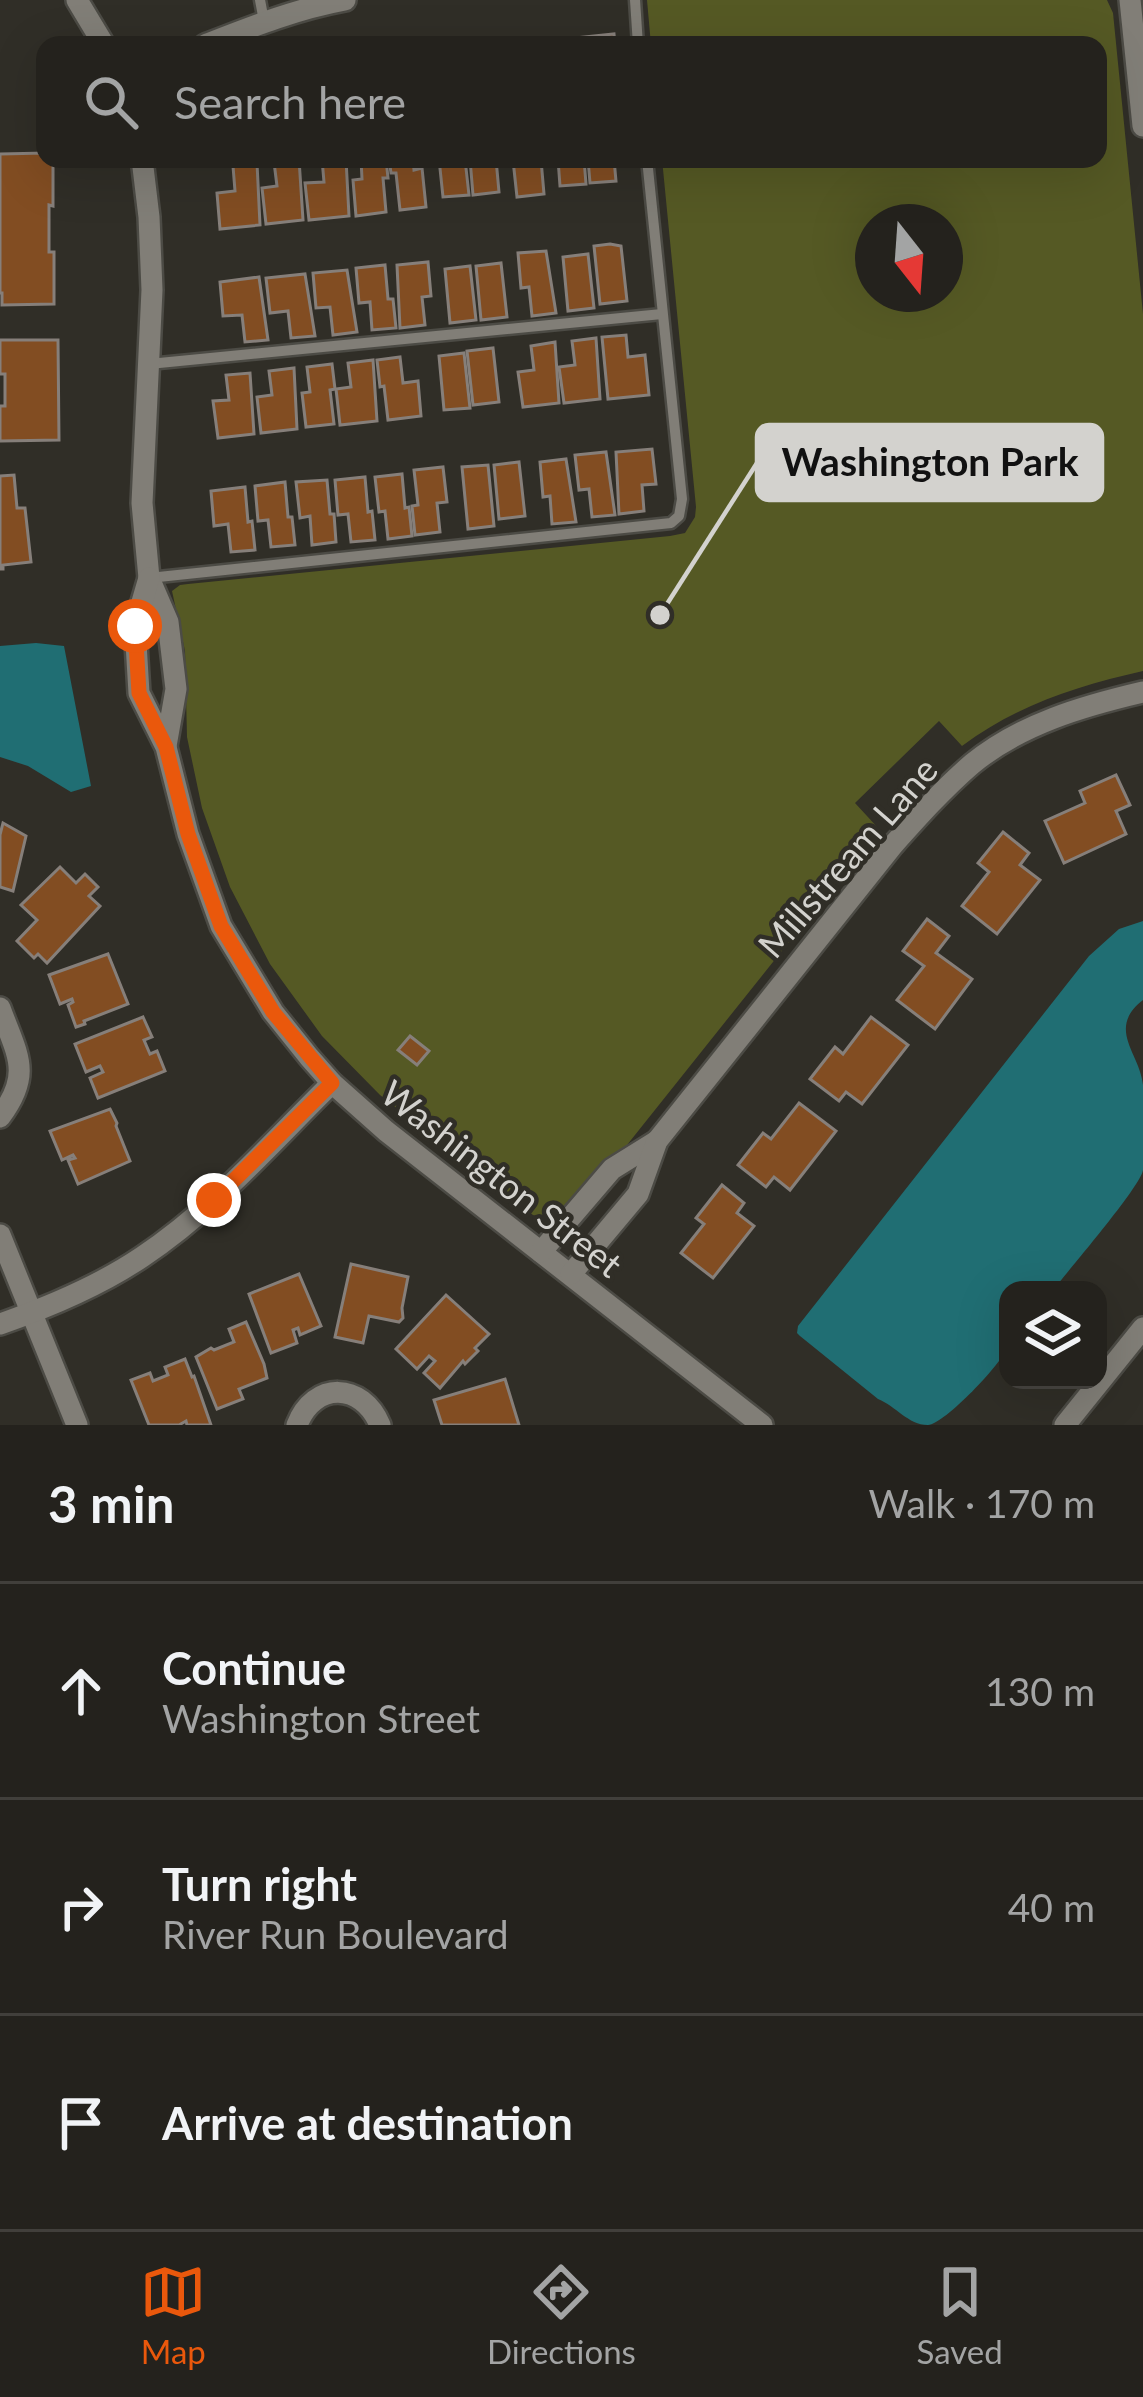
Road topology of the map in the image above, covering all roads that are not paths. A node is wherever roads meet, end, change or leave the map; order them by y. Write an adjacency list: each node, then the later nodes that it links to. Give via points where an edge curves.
1 (77, 0): 6 (street)
2 (345, 0): 5 (street)
3 (635, 0): 8 (lane)
4 (1130, 0): 9 (street)
5 (262, 11): 7 (street)
6 (99, 36)
7 (220, 36)
8 (637, 36)
9 (1143, 126)
10 (143, 168): 13 (street, Washington Street)
11 (648, 168): 12 (lane)
12 (662, 314): 13 (lane); 14 (lane, via 682,500 671,523)
13 (149, 364): 14 (street, Washington Street, via 142,502)
14 (149, 578): 16 (street, Washington Street, via 168,622 176,689); 16 (street, Washington Street, via 135,626 139,693)
15 (1143, 692): 20 (street, Millstream Lane, via 1030,728 975,761 893,844)
16 (166, 747): 18 (street, Washington Street, via 221,926 273,1012)
17 (0, 1009): 19 (street, via 21,1071)
18 (332, 1083): 22 (street, Washington Street); 24 (street, via 214,1200 141,1258)
19 (0, 1117)
20 (657, 1141): 22 (street, Millstream Lane, via 612,1168); 23 (street, Millstream Lane, via 638,1194)
21 (0, 1235): 24 (street)
22 (541, 1252): 23 (street, Washington Street)
23 (571, 1274): 30 (street, Washington Street)
24 (31, 1313): 25 (street); 27 (street)
25 (0, 1324)
26 (1143, 1328): 31 (street)
27 (76, 1425)
28 (296, 1425): 29 (street, via 307,1405 338,1392 367,1403)
29 (380, 1425)
30 (762, 1425)
31 (1065, 1425)

